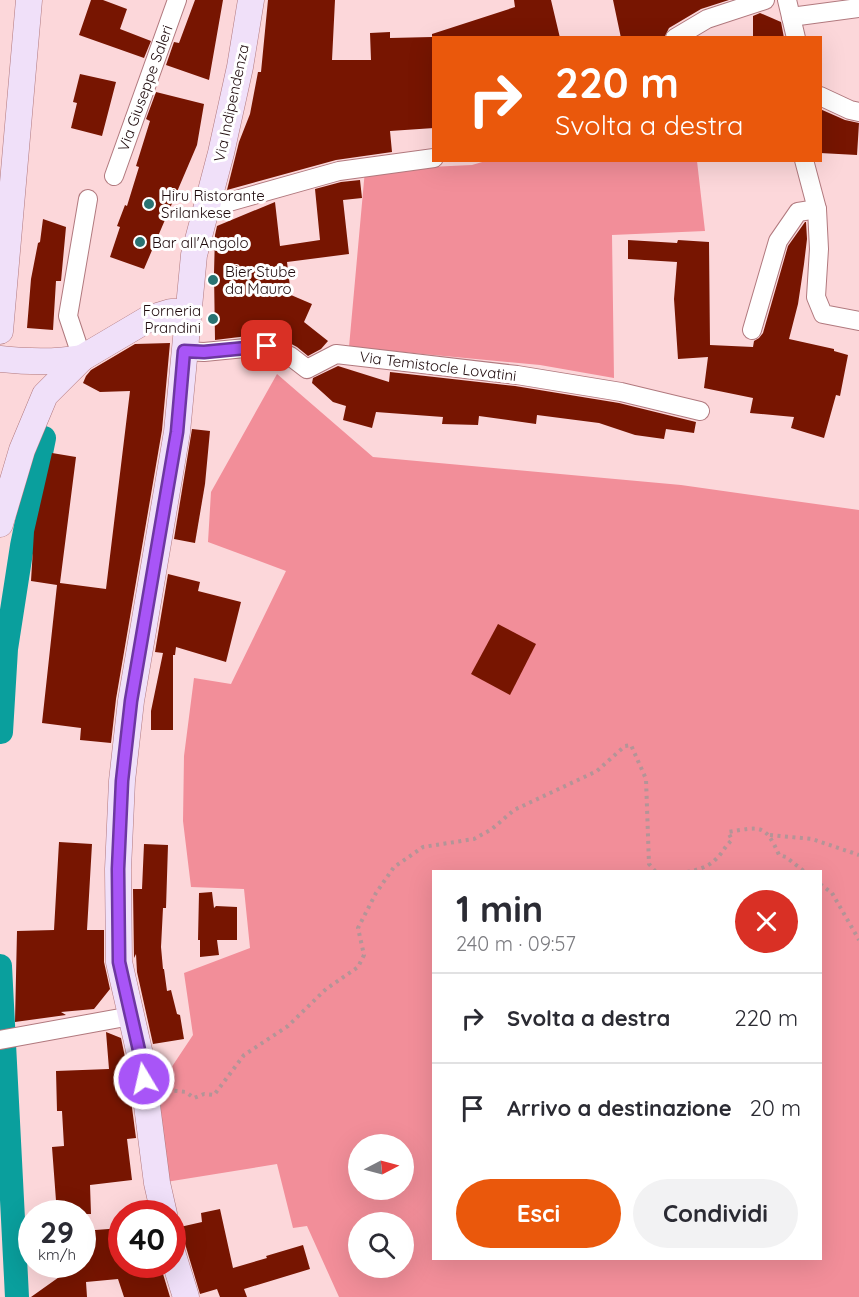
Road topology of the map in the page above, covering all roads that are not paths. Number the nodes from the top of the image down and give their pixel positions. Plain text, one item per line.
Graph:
1 (29, 0) edge
2 (177, 0) edge
3 (251, 0) edge
4 (765, 0) edge
5 (789, 8) edge
6 (858, 8) edge
7 (707, 28) edge
8 (681, 36) edge
9 (796, 36) edge
10 (822, 97) edge
11 (859, 112) edge
12 (432, 158) edge
13 (805, 162) edge
14 (114, 176) dead end
15 (88, 199) dead end
16 (207, 202) junction
17 (817, 209) junction
18 (187, 312) junction
19 (859, 321) edge
20 (752, 330) dead end
21 (0, 331) edge
22 (184, 351) junction
23 (82, 358) junction
24 (0, 359) edge
25 (700, 411) dead end
26 (0, 524) edge
27 (131, 1016) junction
28 (0, 1040) edge
29 (161, 1200) edge
30 (180, 1278) edge
31 (186, 1297) edge

1 - 21 street
2 - 14 street, Via Giuseppe Saleri
3 - 16 street, Via Indipendenza
4 - 7 street
5 - 6 street
5 - 9 street
7 - 8 street
10 - 11 street
12 - 16 street
13 - 17 street
15 - 23 street
16 - 18 street, Via Indipendenza
17 - 19 street
17 - 20 street
18 - 22 street, Via Indipendenza
18 - 23 street
22 - 25 street, Via Temistocle Lovatini
22 - 27 street, Via Indipendenza
23 - 24 street
23 - 26 street
27 - 28 street
27 - 29 street, Via Indipendenza
30 - 31 street

